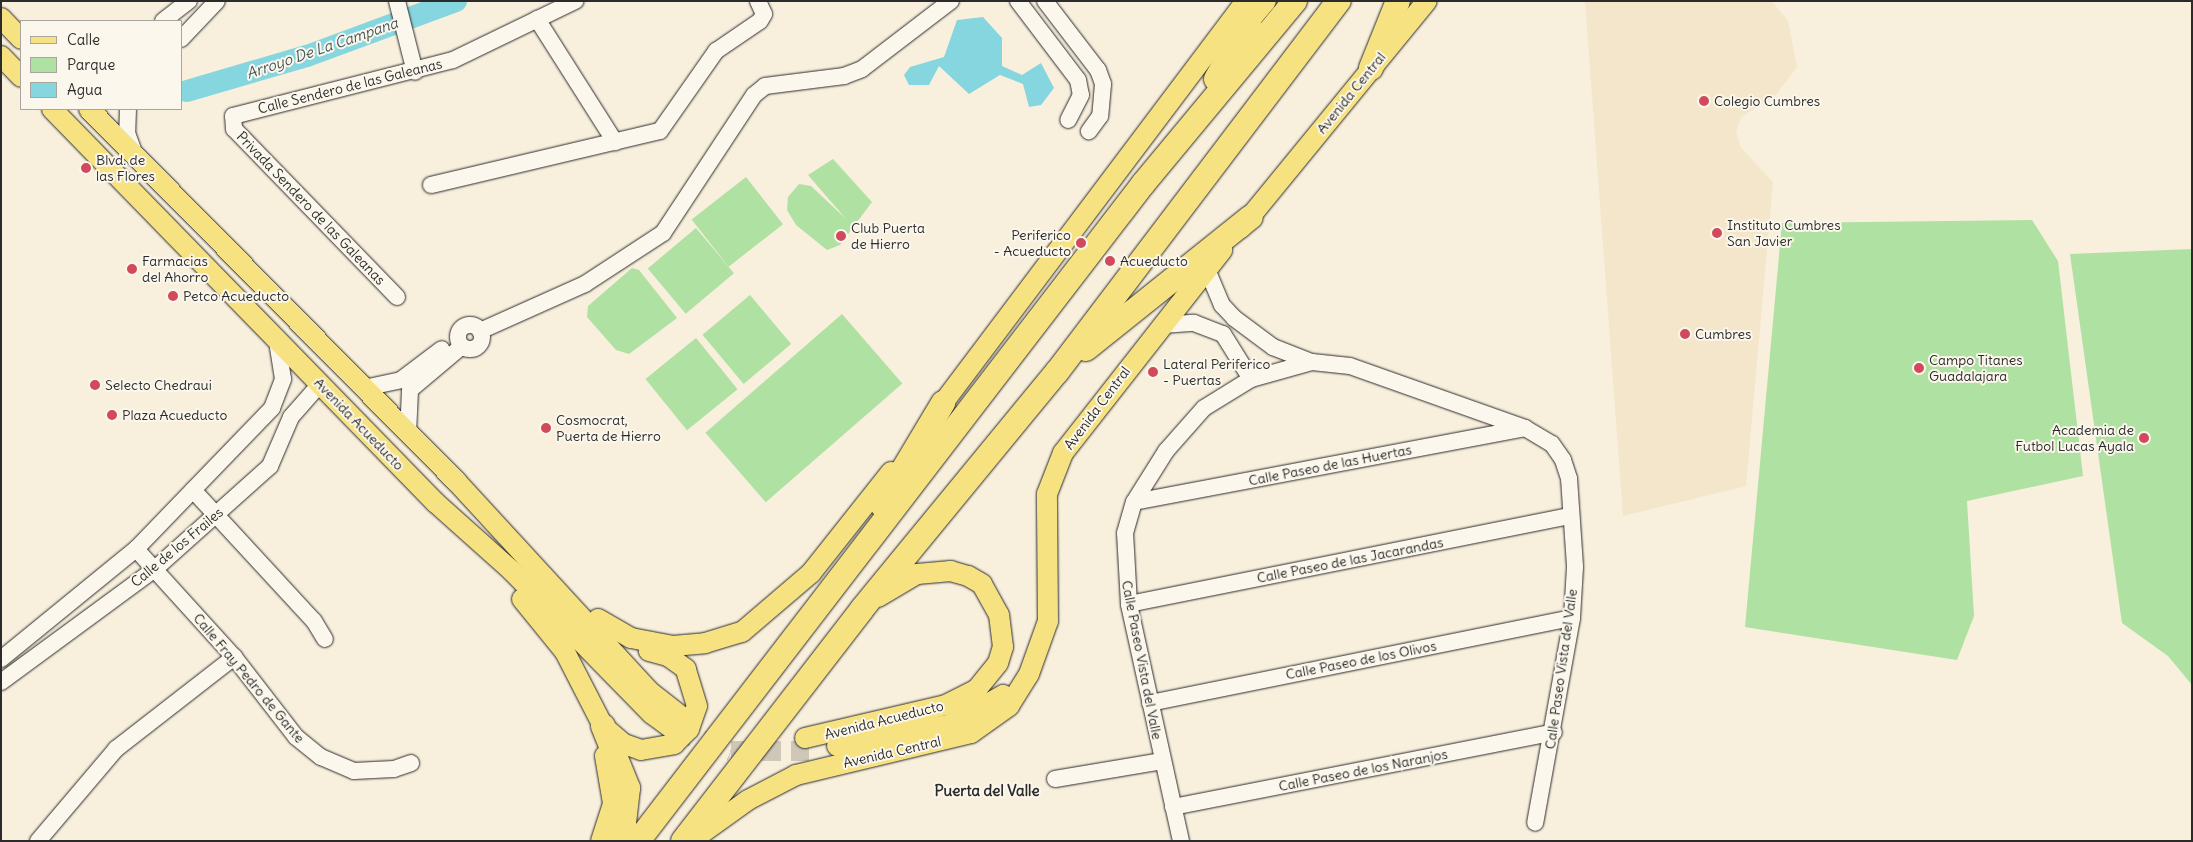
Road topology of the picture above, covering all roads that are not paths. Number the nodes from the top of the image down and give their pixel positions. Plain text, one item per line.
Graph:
1 (189, 1) edge
2 (217, 1) edge
3 (758, 1) edge
4 (951, 1) edge
5 (1018, 1) edge
6 (1044, 1) edge
7 (1266, 1) edge
8 (1295, 1) edge
9 (1339, 1) edge
10 (1398, 1) edge
11 (1427, 1) edge
12 (573, 2) edge
13 (398, 6) edge
14 (1247, 12) edge
15 (1, 18) edge
16 (537, 19) junction
17 (164, 20) edge
18 (183, 35) edge
19 (20, 38) edge
20 (1, 56) edge
21 (1371, 68) junction
22 (415, 72) junction
23 (20, 76) edge
24 (1, 77) edge
25 (20, 84) edge
26 (53, 110) edge
27 (90, 110) edge
28 (128, 110) edge
29 (233, 116) joint
30 (1068, 120) dead end
31 (1089, 130) dead end
32 (615, 142) junction
33 (135, 155) junction
34 (1144, 184) junction
35 (431, 185) dead end
36 (1251, 216) junction
37 (1206, 267) junction
38 (397, 297) dead end
39 (1234, 318) junction
40 (1162, 325) junction
41 (1223, 334) junction
42 (277, 340) junction
43 (1273, 347) junction
44 (1312, 362) junction
45 (1278, 368) junction
46 (1057, 372) junction
47 (1251, 379) junction
48 (320, 384) junction
49 (405, 385) junction
50 (364, 388) junction
51 (943, 403) junction
52 (1525, 428) junction
53 (408, 433) junction
54 (193, 490) junction
55 (1134, 502) junction
56 (436, 503) junction
57 (218, 513) junction
58 (1571, 516) junction
59 (518, 548) junction
60 (136, 549) junction
61 (156, 568) junction
62 (833, 591) junction
63 (1129, 604) junction
64 (862, 609) junction
65 (1572, 618) junction
66 (598, 619) junction
67 (325, 639) dead end
68 (1040, 648) junction
69 (234, 657) junction
70 (1, 659) edge
71 (574, 669) junction
72 (1, 682) edge
73 (1150, 703) junction
74 (603, 726) junction
75 (1554, 732) junction
76 (1162, 761) junction
77 (411, 763) dead end
78 (1055, 780) dead end
79 (1173, 807) junction
80 (1535, 823) dead end
81 (38, 841) edge
82 (601, 841) edge
83 (622, 841) edge
84 (638, 841) edge
85 (683, 841) edge
86 (691, 841) edge
87 (1181, 841) edge

1 - 17 street
2 - 18 street
3 - 32 street
4 - 49 street
5 - 30 street
6 - 31 street
7 - 14 main road
8 - 34 highway
9 - 46 highway
10 - 21 highway
11 - 21 main road, Avenida Central
12 - 16 street, Calle Sendero de las Galeanas
13 - 22 street
14 - 34 highway
14 - 51 main road
15 - 19 main road
16 - 22 street, Calle Sendero de las Galeanas
16 - 32 street
20 - 23 main road
21 - 36 main road, Avenida Central
22 - 29 street, Calle Sendero de las Galeanas
24 - 25 main road
26 - 42 main road, Avenida Acueducto
27 - 33 main road, Avenida Acueducto
28 - 33 street
29 - 38 street, Privada Sendero de las Galeanas
32 - 35 street
33 - 50 main road, Avenida Acueducto
34 - 62 highway
36 - 37 main road, Avenida Central
36 - 46 highway
37 - 39 street, Calle Paseo Vista del Valle
37 - 40 main road, Avenida Central
39 - 41 street
39 - 43 street, Calle Paseo Vista del Valle
40 - 41 street
40 - 68 main road, Avenida Central
41 - 47 street
42 - 48 main road, Avenida Acueducto
42 - 54 street, Calle de los Frailes
43 - 44 street, Calle Paseo Vista del Valle
43 - 45 street
44 - 45 street, Calle Paseo Vista del Valle
44 - 52 street, Calle Paseo Vista del Valle
45 - 47 street, Calle Paseo Vista del Valle
46 - 64 highway
47 - 55 street, Calle Paseo Vista del Valle
48 - 56 main road, Avenida Acueducto
48 - 57 street, Calle de los Frailes
49 - 50 street
49 - 53 street
50 - 53 main road, Avenida Acueducto
51 - 62 highway
51 - 66 main road
52 - 55 street, Calle Paseo de las Huertas
52 - 58 street, Calle Paseo Vista del Valle
53 - 59 main road, Avenida Acueducto
54 - 57 street
54 - 60 street, Calle de los Frailes
55 - 63 street, Calle Paseo Vista del Valle
56 - 59 main road, Avenida Acueducto
56 - 71 main road
57 - 61 street, Calle de los Frailes
57 - 67 street
58 - 63 street, Calle Paseo de las Jacarandas
58 - 65 street, Calle Paseo Vista del Valle
59 - 66 main road
60 - 61 street, Calle Fray Pedro de Gante
60 - 70 street, Calle de los Frailes
61 - 69 street, Calle Fray Pedro de Gante
61 - 72 street, Calle de los Frailes
62 - 84 highway
63 - 73 street, Calle Paseo Vista del Valle
64 - 68 main road, Avenida Acueducto
64 - 85 highway
65 - 73 street, Calle Paseo de los Olivos
65 - 75 street, Calle Paseo Vista del Valle
66 - 74 main road
68 - 86 main road, Avenida Central
69 - 77 street, Calle Fray Pedro de Gante
69 - 81 street
71 - 74 main road
71 - 82 main road
73 - 76 street, Calle Paseo Vista del Valle
74 - 83 highway
75 - 79 street, Calle Paseo de los Naranjos
75 - 80 street, Calle Paseo Vista del Valle
76 - 78 street
76 - 79 street, Calle Paseo Vista del Valle
79 - 87 street, Calle Paseo Vista del Valle

